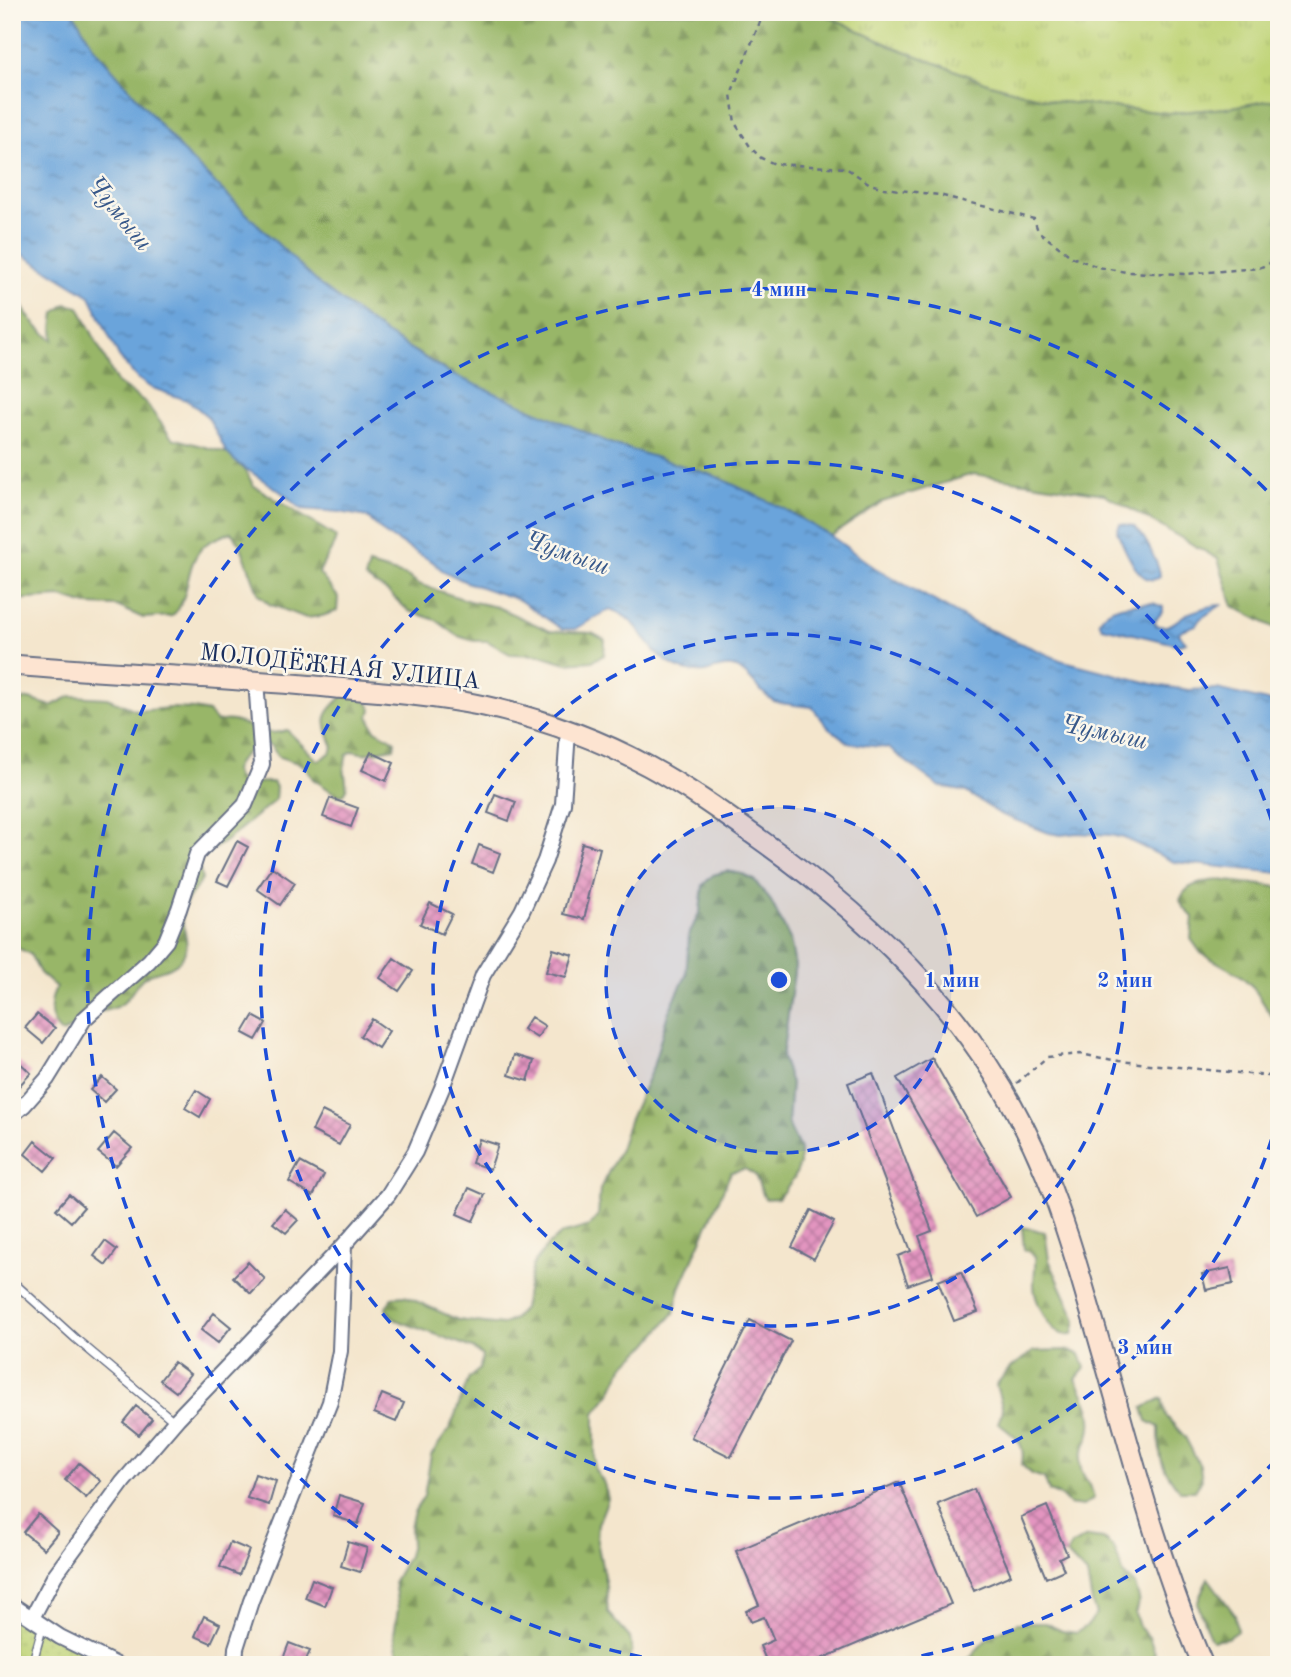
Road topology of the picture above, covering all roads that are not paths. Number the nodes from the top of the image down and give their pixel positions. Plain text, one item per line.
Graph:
1 (12, 665) edge
2 (256, 680) junction
3 (568, 732) junction
4 (12, 1115) edge
5 (344, 1245) junction
6 (12, 1281) edge
7 (175, 1422) junction
8 (12, 1605) edge
9 (37, 1622) junction
10 (32, 1665) edge
11 (117, 1665) edge
12 (235, 1665) edge
13 (1203, 1665) edge

1 - 2 street, МОЛОДЁЖНАЯ УЛИЦА
2 - 3 street, МОЛОДЁЖНАЯ УЛИЦА
2 - 4 street
3 - 5 street
3 - 13 street, МОЛОДЁЖНАЯ УЛИЦА
5 - 7 street
5 - 12 street
6 - 7 lane
7 - 9 street
8 - 9 street
9 - 10 lane
9 - 11 street

